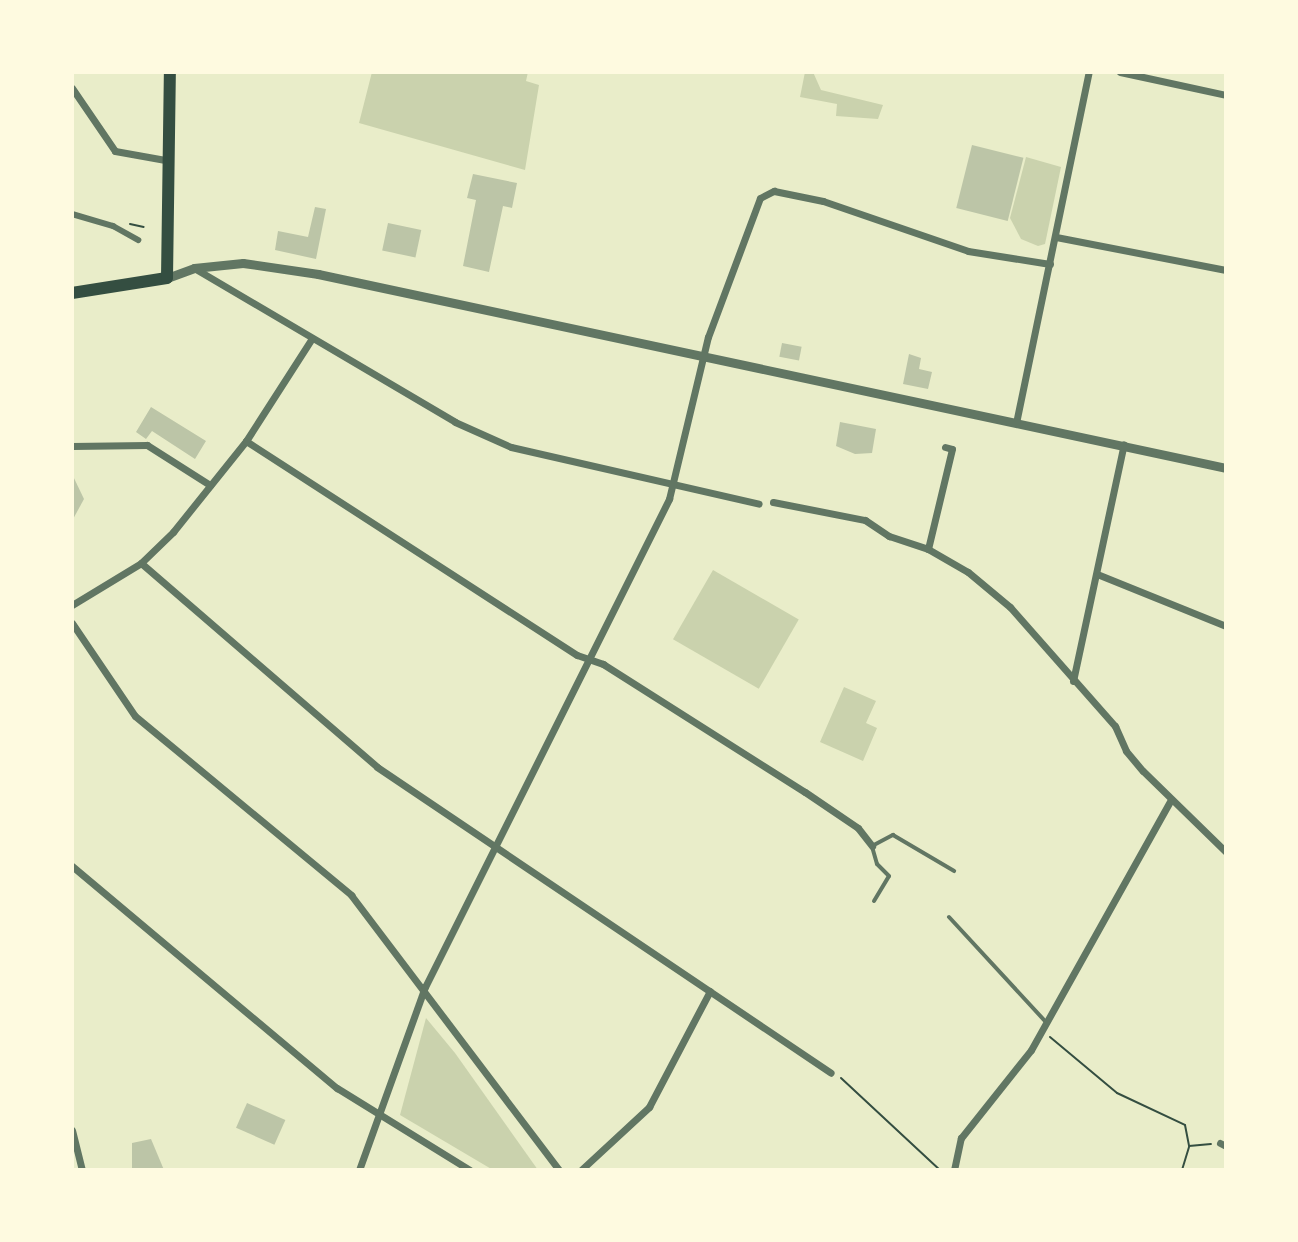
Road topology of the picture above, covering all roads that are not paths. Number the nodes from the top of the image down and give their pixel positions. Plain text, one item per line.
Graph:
1 (170, 72) edge
2 (1089, 72) edge
3 (1120, 72) edge
4 (72, 88) edge
5 (1226, 95) edge
6 (165, 160) junction
7 (72, 214) edge
8 (1056, 237) junction
9 (138, 240) dead end
10 (1050, 264) junction
11 (194, 268) junction
12 (1226, 270) edge
13 (167, 278) junction
14 (72, 293) edge
15 (312, 338) junction
16 (704, 356) junction
17 (1016, 423) junction
18 (246, 441) junction
19 (1124, 444) junction
20 (72, 446) edge
21 (945, 447) dead end
22 (1226, 468) edge
23 (210, 485) junction
24 (669, 487) junction
25 (773, 502) dead end
26 (759, 504) dead end
27 (928, 549) junction
28 (141, 563) junction
29 (1097, 574) junction
30 (72, 605) edge
31 (72, 623) edge
32 (1226, 626) edge
33 (589, 659) junction
34 (1073, 681) junction
35 (1171, 799) junction
36 (872, 846) junction
37 (492, 849) junction
38 (1226, 852) edge
39 (72, 866) edge
40 (954, 871) dead end
41 (874, 901) dead end
42 (949, 917) dead end
43 (425, 987) junction
44 (710, 991) junction
45 (1045, 1026) junction
46 (831, 1073) road end
47 (382, 1117) junction
48 (72, 1130) edge
49 (82, 1170) edge
50 (359, 1170) edge
51 (470, 1170) edge
52 (559, 1170) edge
53 (581, 1170) edge
54 (954, 1170) edge

1 - 6 main road
2 - 8 street
3 - 5 street
4 - 6 street
6 - 13 main road
7 - 9 street
8 - 10 street
8 - 12 street
10 - 16 street
10 - 17 street
11 - 13 street
11 - 15 street
11 - 16 street
13 - 14 main road
15 - 18 street
15 - 24 street
16 - 17 street
16 - 24 street
17 - 19 street
18 - 23 street
18 - 33 street
19 - 22 street
19 - 29 street
20 - 23 street
21 - 27 street
23 - 28 street
24 - 26 street
24 - 33 street
25 - 27 street
27 - 34 street
28 - 30 street
28 - 37 street
29 - 32 street
29 - 34 street
31 - 43 street
33 - 36 street
33 - 37 street
34 - 35 street
35 - 38 street
35 - 45 street
36 - 40 lane
36 - 41 lane
37 - 43 street
37 - 44 street
39 - 47 street
42 - 45 lane
43 - 47 street
43 - 52 street
44 - 46 street
44 - 53 street
45 - 54 street
47 - 50 street
47 - 51 street
48 - 49 street

